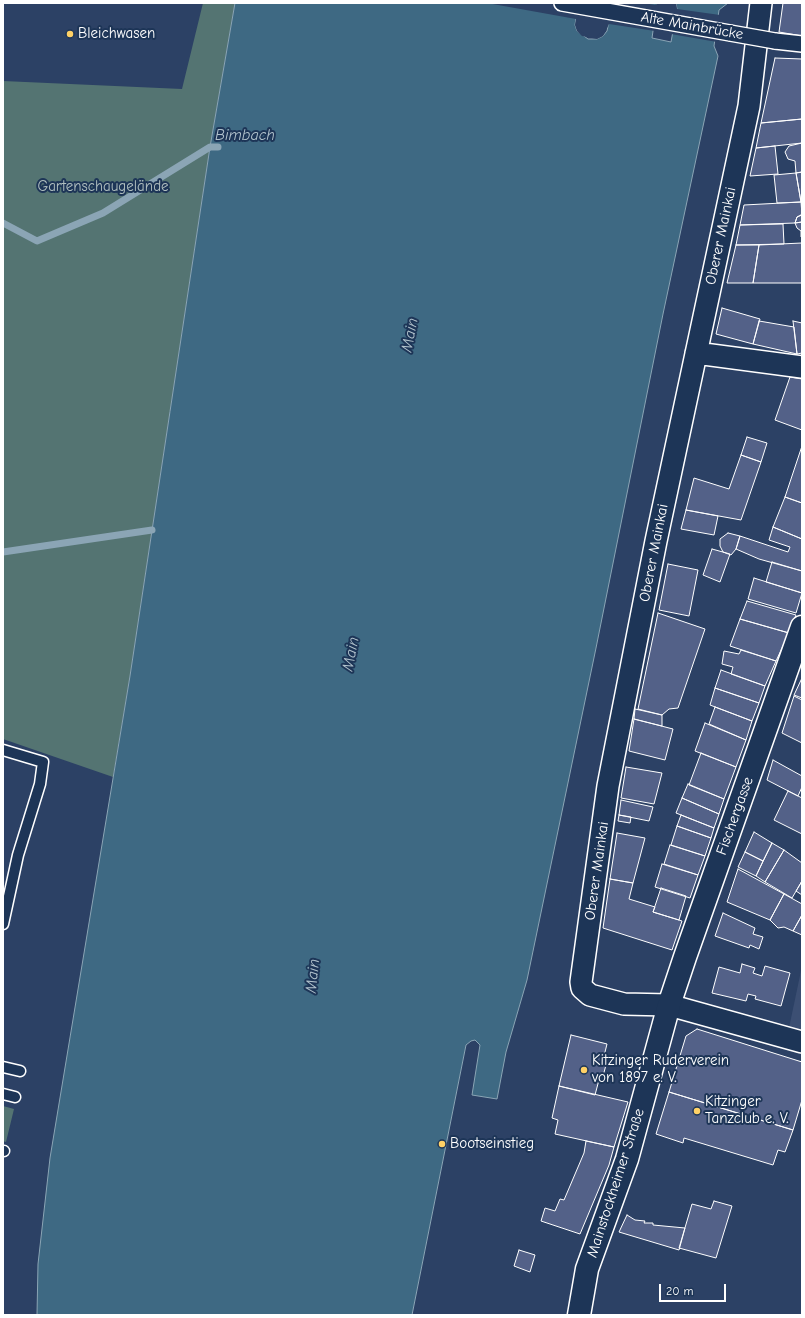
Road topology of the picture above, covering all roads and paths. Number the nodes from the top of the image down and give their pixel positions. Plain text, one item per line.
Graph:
1 (562, 3) edge
2 (761, 3) edge
3 (766, 36) junction
4 (802, 44) edge
5 (696, 353) junction
6 (802, 366) edge
7 (802, 627) edge
8 (3, 750) edge
9 (3, 924) edge
10 (669, 1005) junction
11 (802, 1042) edge
12 (3, 1067) edge
13 (20, 1071) dead end
14 (3, 1094) edge
15 (15, 1097) dead end
16 (579, 1315) edge

1 - 3 street, Alte Mainbrücke, bridge
2 - 3 street, Oberer Mainkai
3 - 4 street, Alte Mainbrücke
3 - 5 street, Oberer Mainkai
5 - 6 street
5 - 10 street, Oberer Mainkai
7 - 10 street, Fischergasse
8 - 9 lane
10 - 11 street, Oberer Mainkai
10 - 16 street, Mainstockheimer Straße
12 - 13 lane
14 - 15 lane

